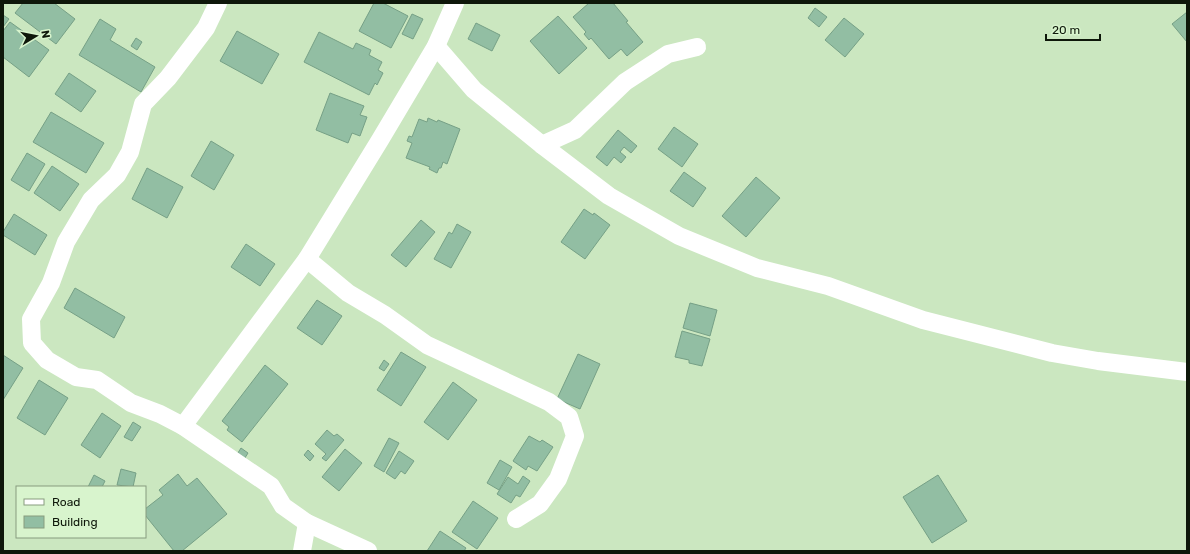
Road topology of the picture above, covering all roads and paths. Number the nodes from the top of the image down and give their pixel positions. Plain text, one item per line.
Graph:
1 (218, 3) edge
2 (455, 3) edge
3 (436, 46) junction
4 (697, 47) dead end
5 (542, 145) junction
6 (307, 259) junction
7 (1187, 372) edge
8 (183, 426) junction
9 (516, 520) dead end
10 (307, 523) junction
11 (302, 551) edge
12 (368, 551) edge

1 - 8 street
2 - 3 street
3 - 5 street
3 - 6 street
4 - 5 street
5 - 7 street
6 - 8 street
6 - 9 street
8 - 10 street
10 - 11 street
10 - 12 street

